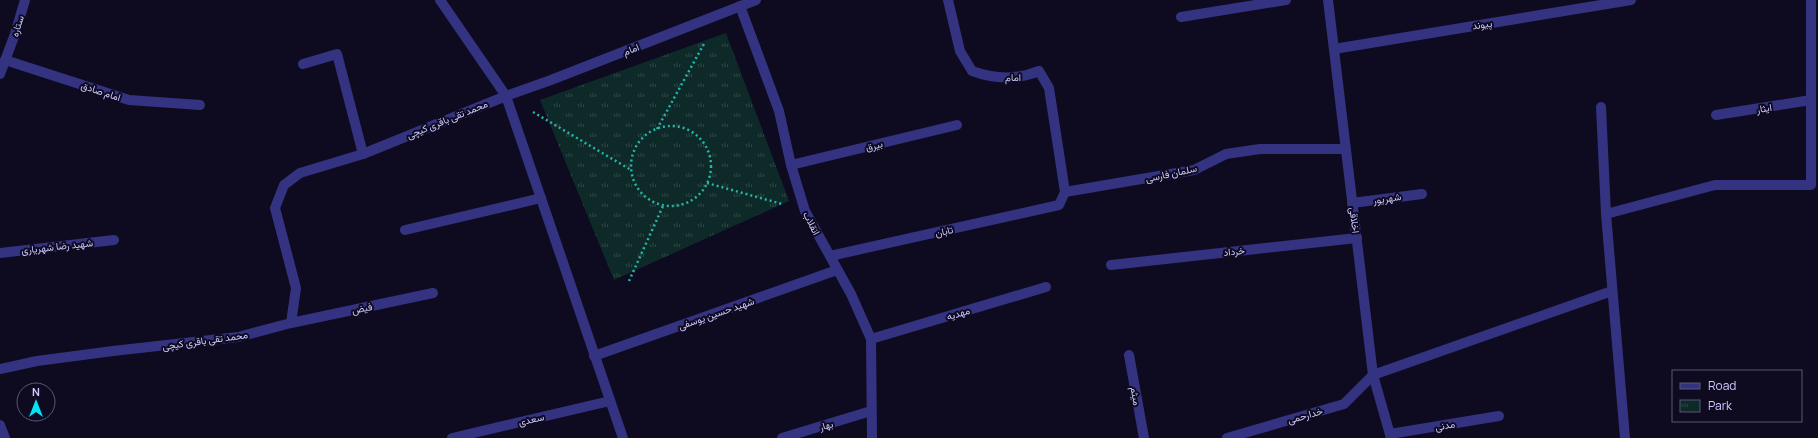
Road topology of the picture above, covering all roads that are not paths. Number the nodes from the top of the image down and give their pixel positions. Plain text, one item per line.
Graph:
1 (24, 0) edge
2 (440, 0) edge
3 (756, 0) edge
4 (948, 0) edge
5 (1286, 0) edge
6 (1328, 0) edge
7 (1631, 0) edge
8 (1811, 0) edge
9 (740, 6) junction
10 (1181, 17) dead end
11 (1334, 49) junction
12 (5, 60) junction
13 (303, 64) dead end
14 (0, 74) edge
15 (1815, 74) edge
16 (506, 96) junction
17 (1811, 100) junction
18 (200, 105) dead end
19 (1601, 107) dead end
20 (1716, 115) dead end
21 (957, 124) dead end
22 (1346, 150) junction
23 (363, 154) junction
24 (1815, 163) edge
25 (791, 165) junction
26 (1065, 192) junction
27 (1422, 194) dead end
28 (541, 198) junction
29 (1352, 203) junction
30 (1606, 214) junction
31 (405, 230) dead end
32 (1357, 238) junction
33 (114, 240) dead end
34 (0, 253) edge
35 (830, 256) junction
36 (1111, 265) dead end
37 (837, 270) junction
38 (1046, 287) dead end
39 (1612, 291) junction
40 (433, 293) dead end
41 (291, 323) junction
42 (871, 339) junction
43 (1129, 355) dead end
44 (594, 356) junction
45 (0, 369) edge
46 (1373, 375) junction
47 (610, 401) junction
48 (871, 411) junction
49 (1499, 416) dead end
50 (0, 425) edge
51 (1390, 436) edge
52 (5, 438) edge
53 (452, 438) edge
54 (623, 438) edge
55 (782, 438) edge
56 (872, 438) edge
57 (1144, 438) edge
58 (1227, 438) edge
59 (1625, 438) edge

1 - 12 street, ستاره
2 - 16 street
3 - 9 street, امام
4 - 26 street, امام
5 - 10 street
6 - 11 street, اخلاقی
7 - 11 street, پیوند
8 - 15 street
9 - 16 street, امام
9 - 25 street, انقلاب
11 - 22 street, اخلاقی
12 - 14 street, ستاره
12 - 18 street, امام صادق
13 - 23 street
15 - 17 street
16 - 23 street, محمد تقی باقری کیچی
16 - 28 street
17 - 20 street, ایثار
17 - 24 street
19 - 30 street
21 - 25 street, بیرق
22 - 26 street, سلمان فارسی
22 - 29 street, اخلاقی
23 - 41 street, محمد تقی باقری کیچی
24 - 30 street
25 - 35 street, انقلاب
26 - 35 street, تابان
27 - 29 street, شهریور
28 - 31 street
28 - 44 street
29 - 32 street, اخلاقی
30 - 39 street
32 - 36 street, خرداد
32 - 46 street, اخلاقی
33 - 34 street, شهید رضا شهریاری
35 - 37 street, انقلاب
37 - 42 street, انقلاب
37 - 44 street, شهید حسین یوسفی
38 - 42 street, مهدیه
39 - 46 street
39 - 59 street
40 - 41 street, فیض
41 - 45 street, محمد تقی باقری کیچی
42 - 48 street, انقلاب
43 - 57 street, میثم
44 - 47 street
46 - 51 street, اخلاقی
46 - 58 street, خدارحمی
47 - 53 street, سعدی
47 - 54 street
48 - 55 street, بهار
48 - 56 street, انقلاب
49 - 51 street, مدنی
50 - 52 street

